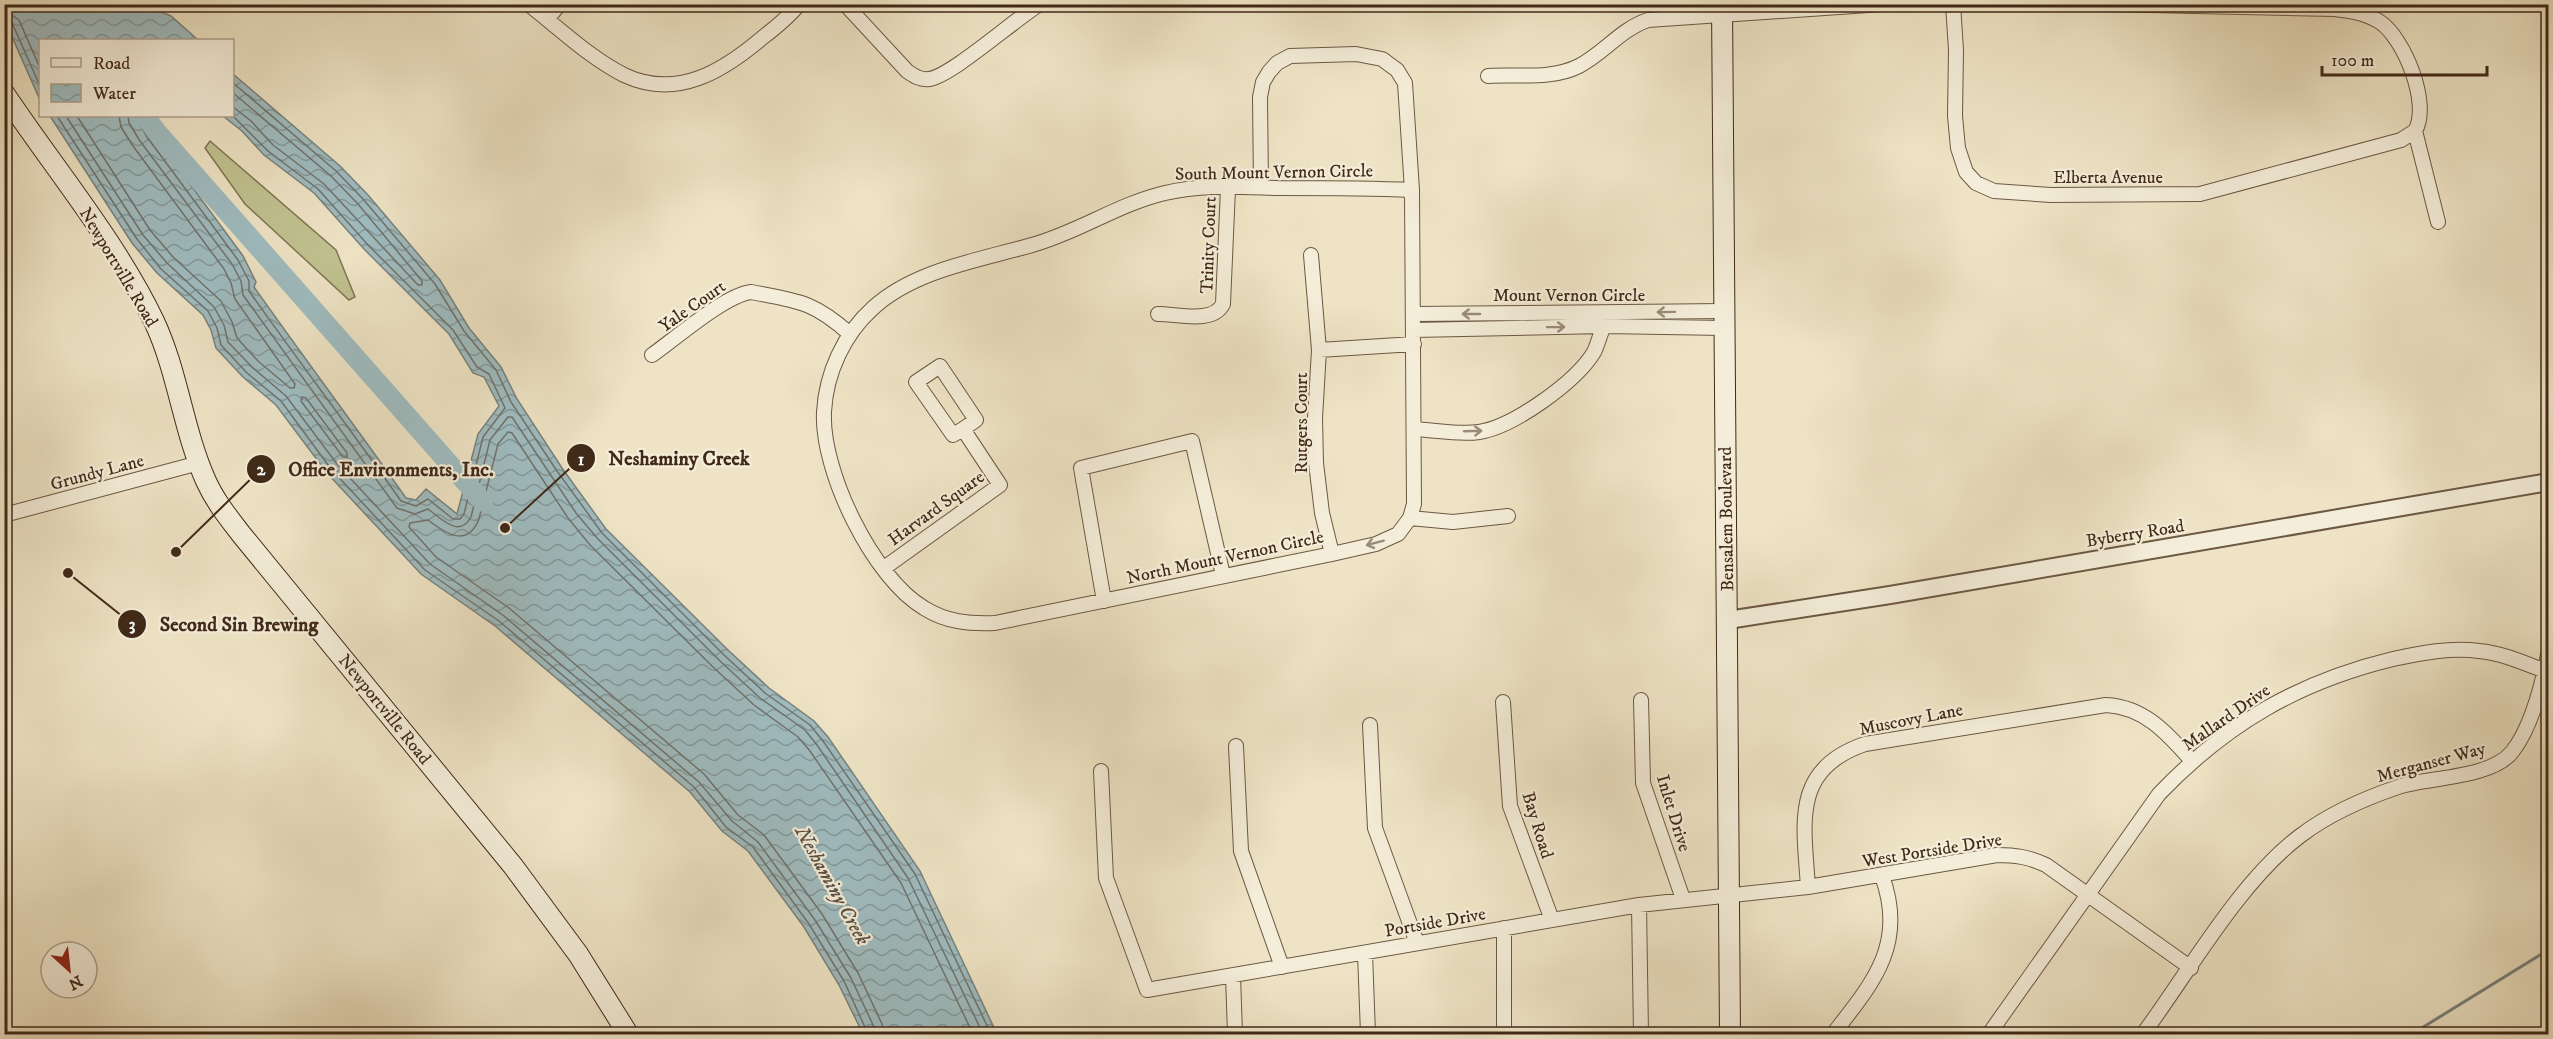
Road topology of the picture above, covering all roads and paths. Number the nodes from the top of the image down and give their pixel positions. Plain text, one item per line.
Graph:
1 (528, 4) edge
2 (560, 4) edge
3 (799, 4) edge
4 (845, 4) edge
5 (1040, 4) edge
6 (1883, 4) edge
7 (1953, 4) edge
8 (2103, 4) edge
9 (1722, 10) edge
10 (547, 19) junction
11 (1488, 76) dead end
12 (4, 93) edge
13 (2415, 131) junction
14 (1228, 188) junction
15 (1261, 188) junction
16 (1412, 190) junction
17 (2438, 222) dead end
18 (1311, 255) dead end
19 (1158, 314) dead end
20 (1413, 314) junction
21 (1724, 319) junction
22 (1604, 326) junction
23 (1413, 330) junction
24 (850, 334) junction
25 (1414, 344) junction
26 (1319, 350) junction
27 (652, 356) dead end
28 (963, 429) junction
29 (1414, 429) junction
30 (199, 463) junction
31 (2548, 482) edge
32 (4, 515) edge
33 (1508, 516) dead end
34 (1410, 518) junction
35 (1332, 554) junction
36 (884, 568) junction
37 (1223, 575) junction
38 (1104, 601) junction
39 (1728, 620) junction
40 (2548, 655) edge
41 (2545, 671) junction
42 (1641, 700) dead end
43 (1503, 702) dead end
44 (1370, 725) dead end
45 (1236, 746) dead end
46 (2193, 761) junction
47 (1101, 771) dead end
48 (1882, 876) junction
49 (1808, 887) junction
50 (2087, 893) junction
51 (1729, 894) junction
52 (1683, 899) junction
53 (1639, 905) junction
54 (1552, 920) junction
55 (1504, 928) junction
56 (1417, 943) junction
57 (1365, 952) junction
58 (1282, 967) junction
59 (2191, 968) junction
60 (1233, 975) junction
61 (628, 1035) edge
62 (1234, 1035) edge
63 (1368, 1035) edge
64 (1504, 1035) edge
65 (1641, 1035) edge
66 (1730, 1035) edge
67 (1833, 1035) edge
68 (1989, 1035) edge
69 (2143, 1035) edge

1 - 10 street
2 - 10 street
3 - 10 street
4 - 5 street
6 - 9 street
7 - 13 street, Elberta Avenue
8 - 13 street
9 - 11 street
9 - 21 main road, Bensalem Boulevard
12 - 30 main road, Newportville Road
13 - 17 street
14 - 15 street, South Mount Vernon Circle
14 - 19 street, Trinity Court
14 - 24 street, South Mount Vernon Circle
15 - 16 street, South Mount Vernon Circle
15 - 16 street
16 - 20 street
18 - 26 street
21 -> 20 street, Mount Vernon Circle
20 - 23 street
21 - 22 street, Mount Vernon Circle
21 - 39 main road, Bensalem Boulevard
23 -> 22 street, Mount Vernon Circle
29 -> 22 street
23 - 25 street
24 - 27 street, Yale Court
24 - 36 street, South Mount Vernon Circle
25 - 26 street, Rutgers Court
25 - 29 street
26 - 35 street, Rutgers Court
28 - 28 street
28 - 36 street, Harvard Square
29 - 34 street
30 - 32 street, Grundy Lane
30 - 61 main road, Newportville Road
31 - 39 street, Byberry Road
33 - 34 street
34 -> 35 street, North Mount Vernon Circle
35 - 37 street, North Mount Vernon Circle
36 - 38 street, North Mount Vernon Circle
37 - 38 street, North Mount Vernon Circle
37 - 38 street
39 - 51 main road, Bensalem Boulevard
40 - 41 street, Merganser Way
41 - 46 street, Mallard Drive
41 - 59 street, Merganser Way
42 - 52 street, Inlet Drive
43 - 54 street, Bay Road
44 - 56 street
45 - 58 street
46 - 49 street, Muscovy Lane
46 - 50 street, Mallard Drive
47 - 60 street, Portside Drive
48 - 49 street, West Portside Drive
48 - 50 street, West Portside Drive
48 - 67 street
49 - 51 street
50 - 59 street
50 - 68 street, Mallard Drive
51 - 52 street, Portside Drive
51 - 66 main road, Bensalem Boulevard
52 - 53 street, Portside Drive
53 - 54 street, Portside Drive
53 - 65 street
54 - 55 street, Portside Drive
55 - 56 street, Portside Drive
55 - 64 street
56 - 57 street, Portside Drive
57 - 58 street, Portside Drive
57 - 63 street
58 - 60 street, Portside Drive
59 - 69 street, Merganser Way
60 - 62 street

